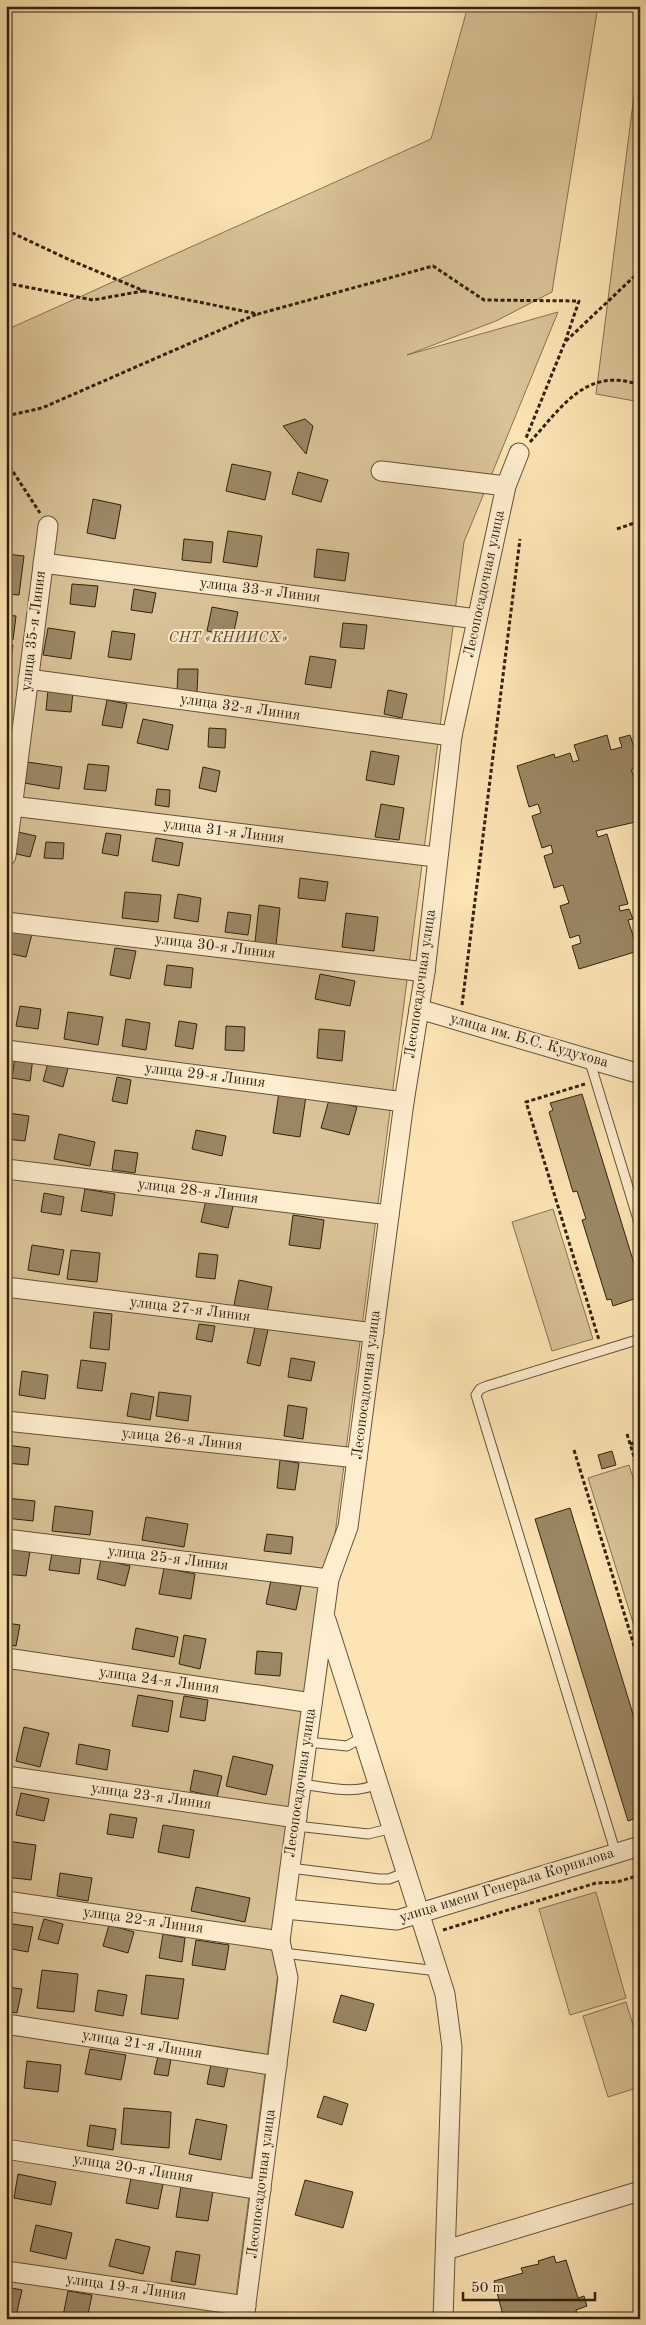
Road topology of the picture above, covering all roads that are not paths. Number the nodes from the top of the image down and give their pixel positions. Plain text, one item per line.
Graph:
1 (519, 454) road end
2 (381, 471) dead end
3 (506, 486) junction
4 (48, 526) road end
5 (43, 563) junction
6 (478, 619) junction
7 (28, 679) junction
8 (452, 736) junction
9 (12, 806) junction
10 (6, 856) edge
11 (436, 857) junction
12 (6, 922) edge
13 (424, 972) junction
14 (419, 1009) junction
15 (6, 1050) edge
16 (588, 1057) junction
17 (640, 1074) edge
18 (404, 1102) junction
19 (6, 1169) edge
20 (389, 1215) junction
21 (640, 1226) edge
22 (6, 1287) edge
23 (374, 1333) junction
24 (640, 1339) edge
25 (6, 1421) edge
26 (357, 1458) junction
27 (6, 1539) edge
28 (329, 1579) junction
29 (324, 1614) junction
30 (6, 1658) edge
31 (312, 1703) junction
32 (364, 1737) junction
33 (307, 1742) junction
34 (6, 1776) edge
35 (378, 1783) junction
36 (301, 1784) junction
37 (296, 1822) junction
38 (393, 1828) junction
39 (640, 1846) edge
40 (616, 1854) junction
41 (290, 1868) junction
42 (407, 1872) junction
43 (6, 1901) edge
44 (285, 1910) junction
45 (420, 1914) junction
46 (282, 1947) junction
47 (438, 1971) junction
48 (6, 2024) edge
49 (277, 2066) junction
50 (6, 2149) edge
51 (261, 2190) junction
52 (640, 2191) edge
53 (446, 2250) junction
54 (6, 2271) edge
55 (245, 2312) edge
56 (442, 2319) edge

1 - 3 street, Лесопосадочная улица
2 - 3 street
3 - 6 street, Лесопосадочная улица
4 - 5 street, улица 35-я Линия
5 - 6 street, улица 33-я Линия
5 - 7 street, улица 35-я Линия
6 - 8 street, Лесопосадочная улица
7 - 8 street, улица 32-я Линия
7 - 9 street, улица 35-я Линия
8 - 11 street, Лесопосадочная улица
9 - 10 street, улица 35-я Линия
9 - 11 street, улица 31-я Линия
11 - 13 street, Лесопосадочная улица
12 - 13 street, улица 30-я Линия
13 - 14 street, Лесопосадочная улица
14 - 16 street, улица им. Б.С. Кудухова
14 - 18 street, Лесопосадочная улица
15 - 18 street, улица 29-я Линия
16 - 17 street, улица им. Б.С. Кудухова
16 - 21 lane
18 - 20 street, Лесопосадочная улица
19 - 20 street, улица 28-я Линия
20 - 23 street, Лесопосадочная улица
22 - 23 street, улица 27-я Линия
23 - 26 street, Лесопосадочная улица
24 - 40 lane
25 - 26 street, улица 26-я Линия
26 - 28 street, Лесопосадочная улица
27 - 28 street, улица 25-я Линия
28 - 29 street, Лесопосадочная улица
29 - 31 street, Лесопосадочная улица
29 - 32 street
30 - 31 street, улица 24-я Линия
31 - 33 street, Лесопосадочная улица
32 - 33 lane
32 - 35 street
33 - 36 street, Лесопосадочная улица
34 - 37 street, улица 23-я Линия
35 - 36 lane
35 - 38 street
36 - 37 street, Лесопосадочная улица
37 - 38 lane
37 - 41 street, Лесопосадочная улица
38 - 42 street
39 - 40 street, улица имени Генерала Корнилова
40 - 45 street, улица имени Генерала Корнилова
41 - 42 lane
41 - 44 street, Лесопосадочная улица
42 - 45 street
43 - 46 street, улица 22-я Линия
44 - 45 street, улица имени Генерала Корнилова
44 - 46 street, Лесопосадочная улица
45 - 47 street
46 - 47 lane
46 - 49 street, Лесопосадочная улица
47 - 53 street
48 - 49 street, улица 21-я Линия
49 - 51 street, Лесопосадочная улица
50 - 51 street, улица 20-я Линия
51 - 55 street, Лесопосадочная улица
52 - 53 street
53 - 56 street
54 - 55 street, улица 19-я Линия

